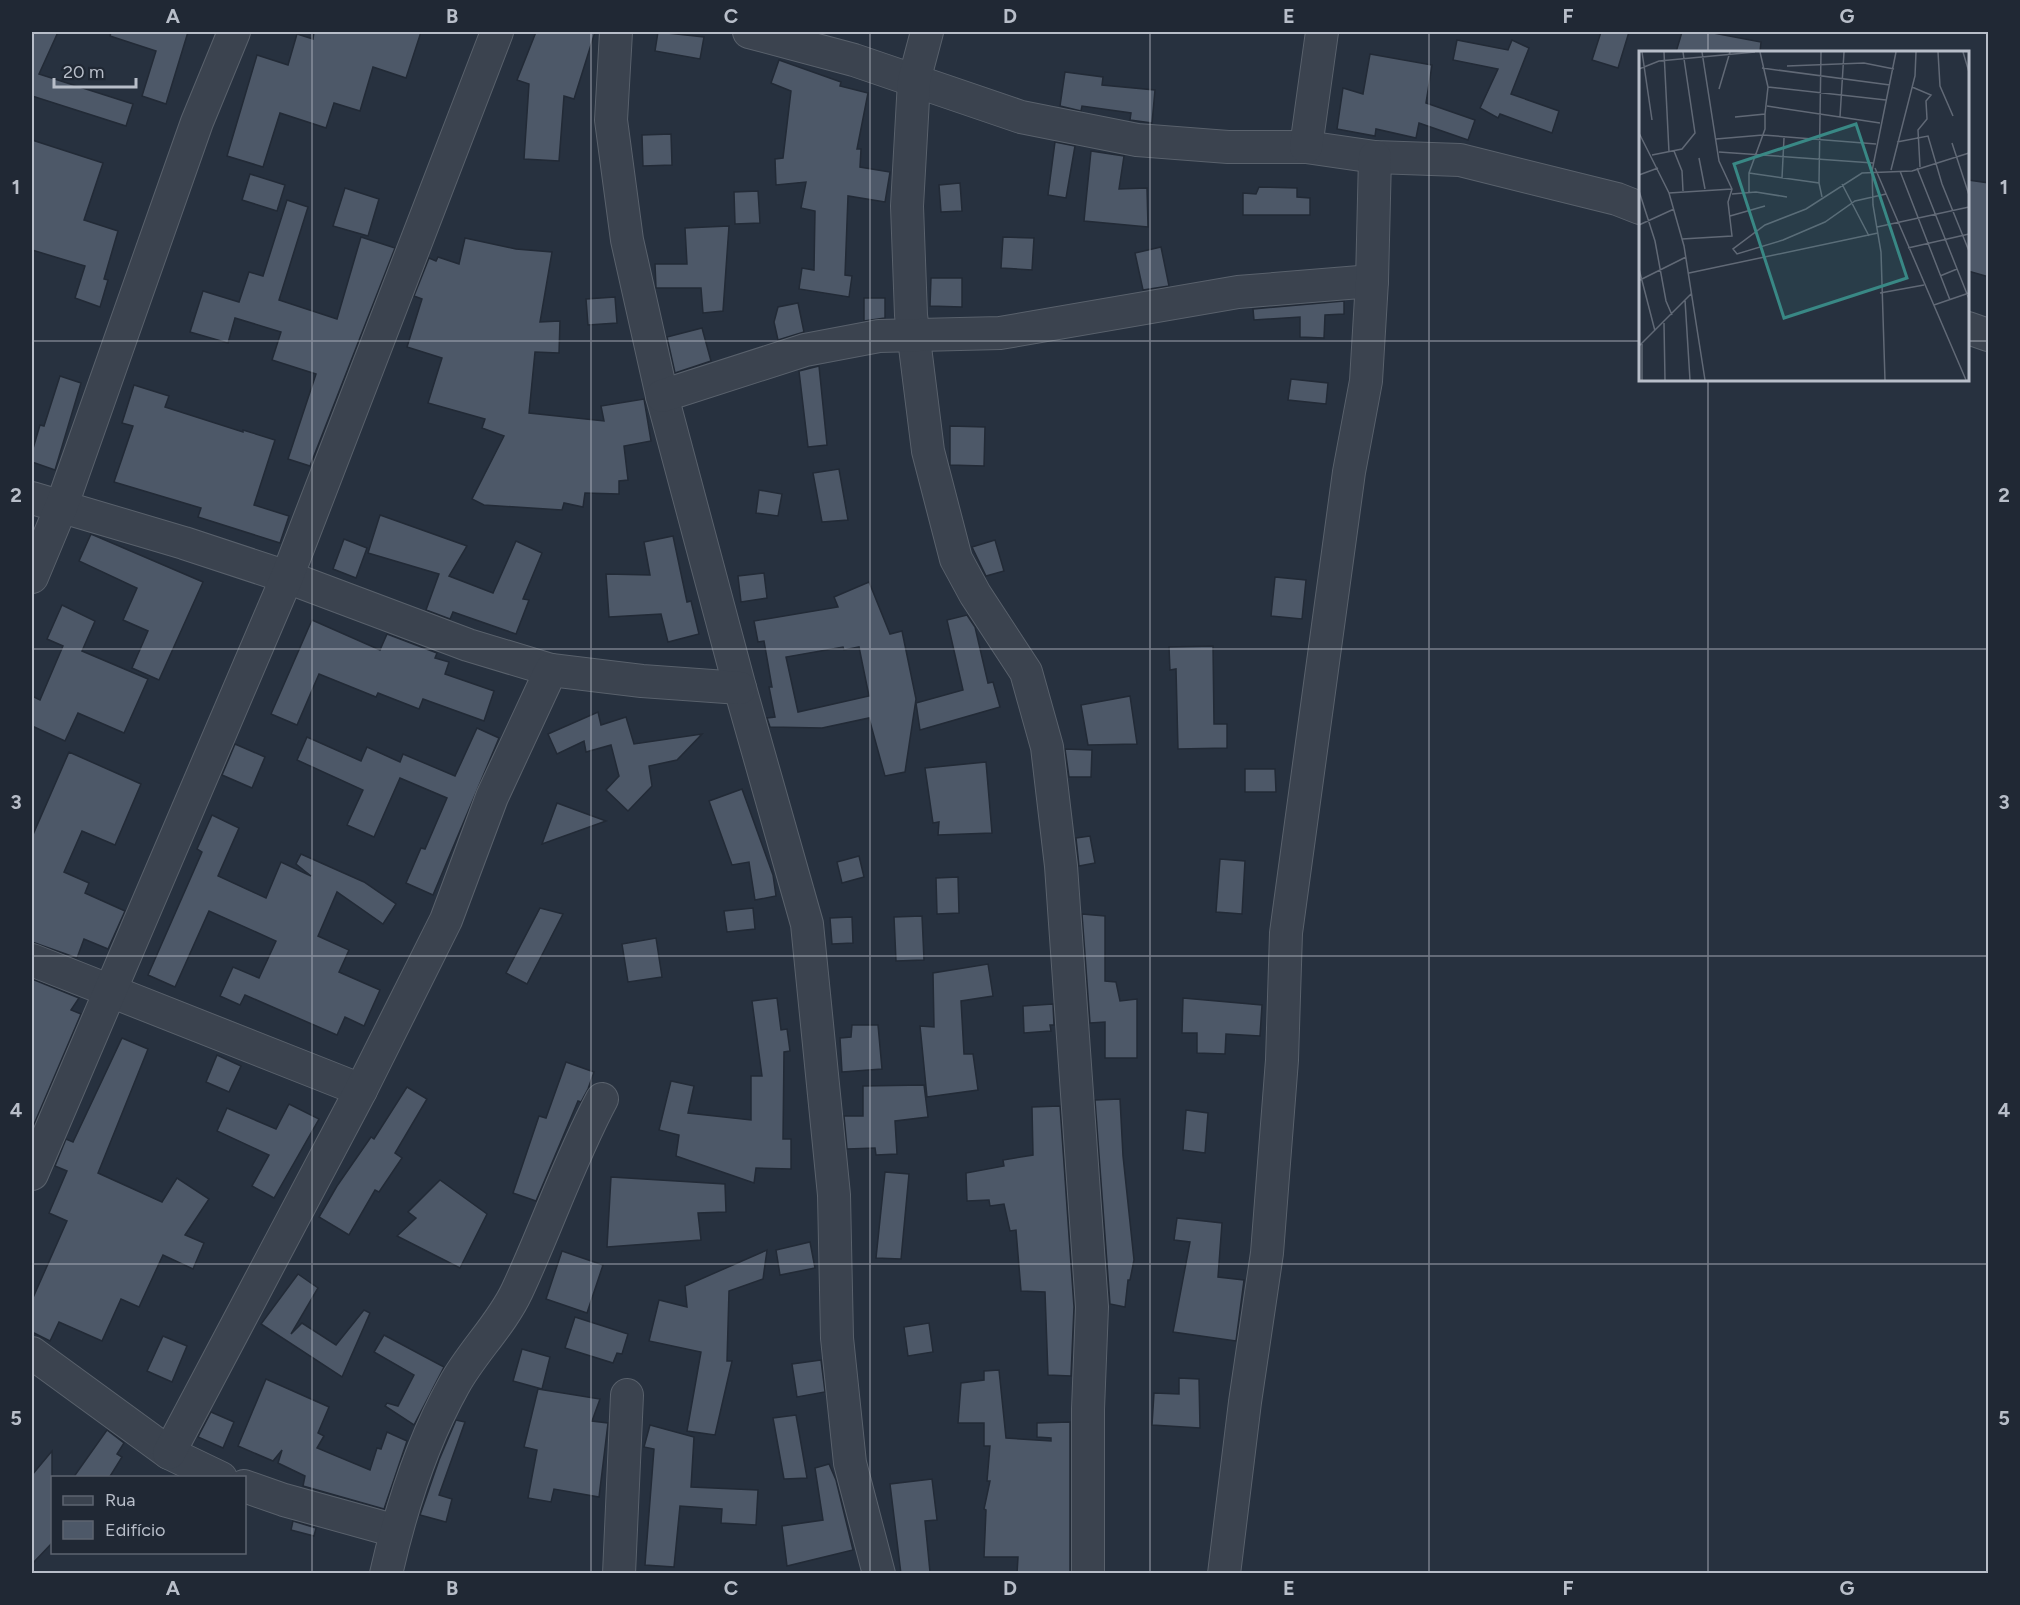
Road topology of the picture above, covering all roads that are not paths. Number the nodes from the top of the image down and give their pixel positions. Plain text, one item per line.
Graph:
1 (234, 32) edge
2 (497, 32) edge
3 (616, 32) edge
4 (749, 32) edge
5 (927, 32) edge
6 (1322, 32) edge
7 (914, 81) junction
8 (1306, 147) junction
9 (1375, 157) junction
10 (1639, 207) edge
11 (1372, 281) junction
12 (1969, 328) edge
13 (914, 333) junction
14 (1989, 335) edge
15 (662, 396) junction
16 (32, 498) edge
17 (62, 505) junction
18 (32, 577) edge
19 (287, 577) junction
20 (551, 670) junction
21 (740, 688) junction
22 (32, 960) edge
23 (109, 992) junction
24 (361, 1090) junction
25 (602, 1099) dead end
26 (32, 1174) edge
27 (32, 1353) edge
28 (627, 1395) dead end
29 (169, 1453) junction
30 (217, 1476) edge
31 (246, 1487) edge
32 (396, 1531) junction
33 (386, 1574) edge
34 (619, 1574) edge
35 (879, 1574) edge
36 (1088, 1574) edge
37 (1224, 1574) edge

1 - 17 street
2 - 19 street
3 - 15 street
4 - 7 street
5 - 7 street
6 - 8 street
7 - 8 street
7 - 13 street
8 - 9 street
9 - 10 street
9 - 11 street
11 - 13 street
11 - 37 street
12 - 14 street
13 - 15 street
13 - 36 street
15 - 21 street
16 - 17 street
17 - 18 street
17 - 19 street
19 - 20 street
19 - 23 street
20 - 21 street
20 - 24 street
21 - 35 street
22 - 23 street
23 - 24 street
23 - 26 street
24 - 29 street
25 - 32 street
27 - 29 street
28 - 34 street
29 - 30 street
31 - 32 street
32 - 33 street

